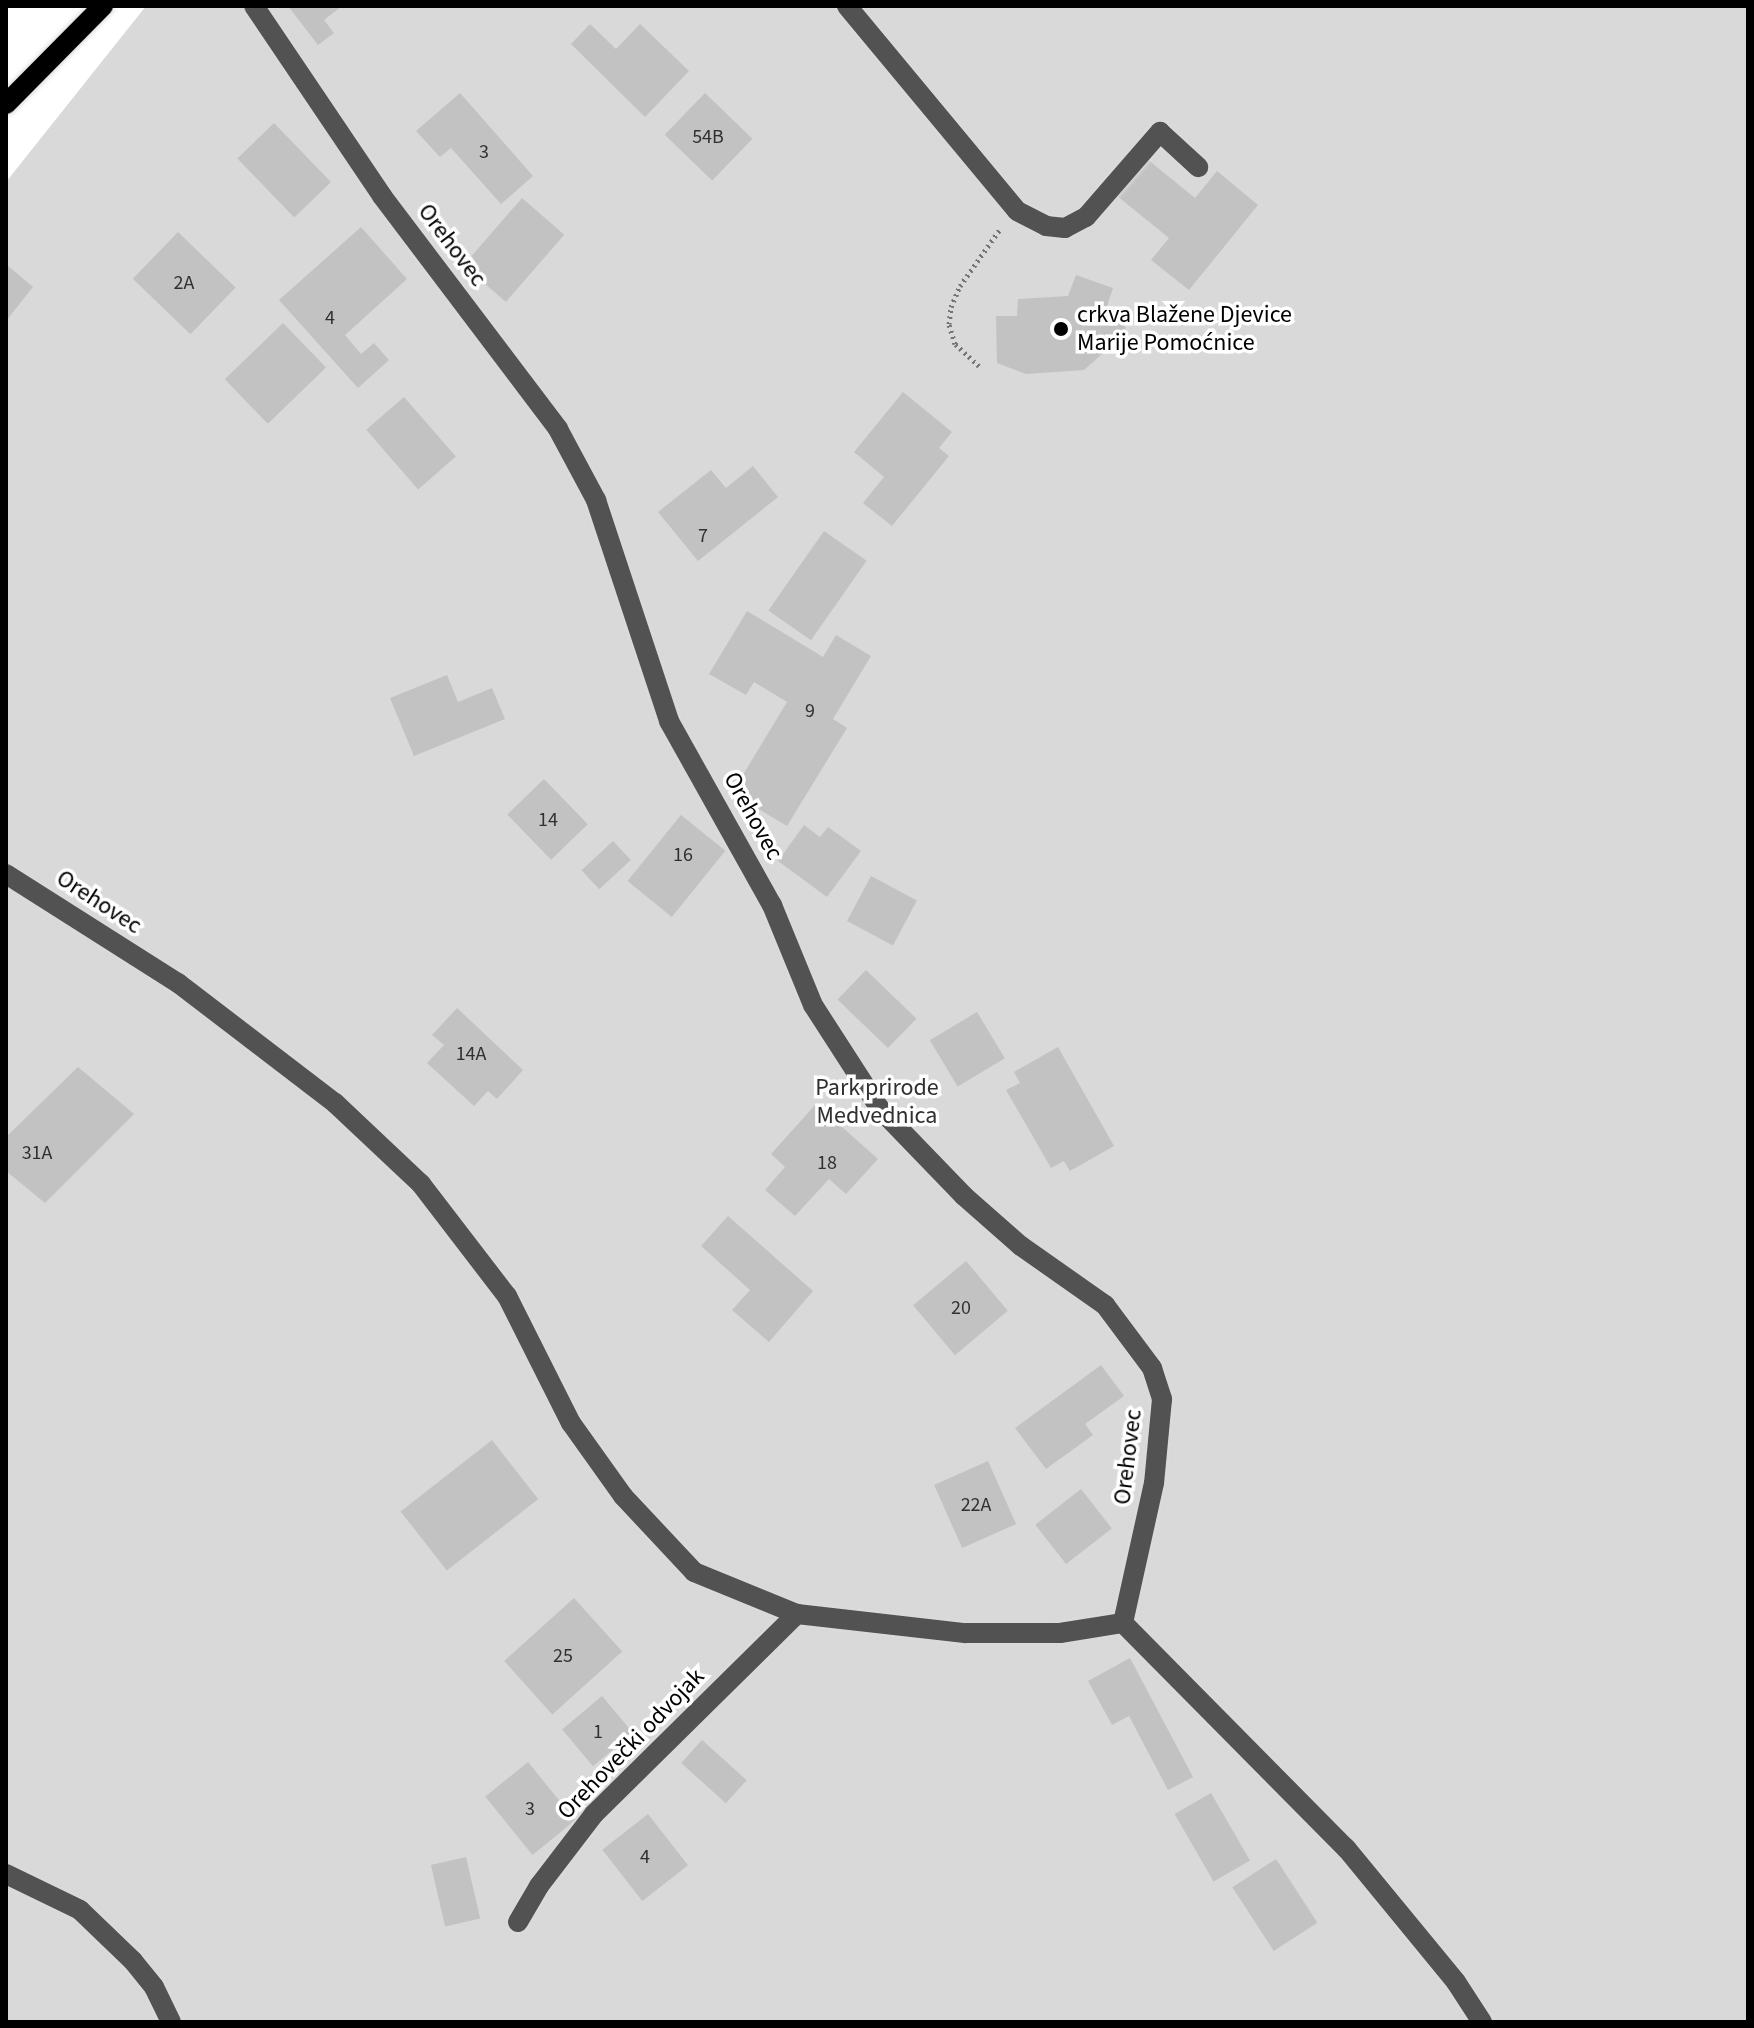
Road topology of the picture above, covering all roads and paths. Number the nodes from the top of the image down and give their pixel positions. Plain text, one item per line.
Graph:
1 (103, 6) edge
2 (254, 6) edge
3 (847, 6) edge
4 (6, 104) edge
5 (1198, 167) dead end
6 (1017, 211) junction
7 (979, 366) dead end
8 (6, 874) edge
9 (797, 1614) junction
10 (1123, 1623) junction
11 (6, 1874) edge
12 (518, 1922) dead end
13 (171, 2022) edge
14 (1482, 2022) edge

1 - 4 main road
2 - 10 street, Orehovec
3 - 6 street
5 - 6 street
6 - 7 path
8 - 9 street, Orehovec
9 - 10 street, Orehovec
9 - 12 street, Orehovečki odvojak
10 - 14 street
11 - 13 street

